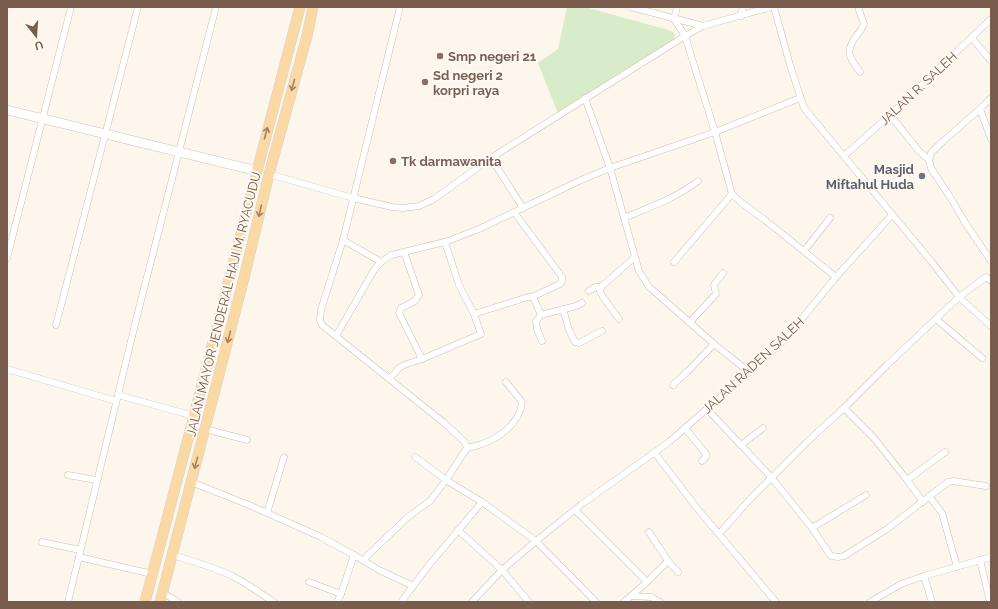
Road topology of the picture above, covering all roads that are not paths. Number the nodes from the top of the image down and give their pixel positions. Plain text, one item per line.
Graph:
1 (71, 7) edge
2 (138, 7) edge
3 (216, 7) edge
4 (300, 7) edge
5 (313, 7) edge
6 (400, 7) edge
7 (631, 7) edge
8 (677, 7) edge
9 (743, 7) edge
10 (772, 7) edge
11 (858, 7) edge
12 (741, 16) junction
13 (674, 18) junction
14 (991, 19) edge
15 (703, 26) junction
16 (293, 34) junction
17 (306, 36) junction
18 (685, 36) junction
19 (972, 38) junction
20 (287, 56) junction
21 (299, 60) junction
22 (991, 61) edge
23 (860, 72) dead end
24 (585, 98) junction
25 (800, 98) junction
26 (991, 98) edge
27 (980, 109) junction
28 (7, 110) edge
29 (890, 115) junction
30 (42, 119) junction
31 (715, 132) junction
32 (105, 133) junction
33 (991, 138) edge
34 (180, 152) junction
35 (844, 156) junction
36 (491, 158) junction
37 (929, 160) junction
38 (610, 168) junction
39 (256, 171) junction
40 (269, 174) junction
41 (698, 181) dead end
42 (732, 194) junction
43 (353, 198) junction
44 (522, 208) junction
45 (514, 212) junction
46 (892, 215) junction
47 (624, 218) junction
48 (830, 218) dead end
49 (343, 240) junction
50 (445, 242) junction
51 (804, 251) junction
52 (404, 252) junction
53 (635, 257) junction
54 (7, 258) edge
55 (991, 261) edge
56 (381, 262) junction
57 (674, 262) dead end
58 (723, 273) dead end
59 (836, 277) junction
60 (989, 277) edge
61 (601, 287) junction
62 (589, 291) dead end
63 (532, 297) junction
64 (959, 297) junction
65 (582, 303) dead end
66 (563, 309) junction
67 (474, 314) junction
68 (541, 315) junction
69 (619, 319) dead end
70 (936, 319) junction
71 (690, 322) junction
72 (56, 325) dead end
73 (991, 326) edge
74 (602, 331) dead end
75 (336, 336) junction
76 (542, 341) dead end
77 (714, 344) junction
78 (982, 358) dead end
79 (422, 359) junction
80 (7, 370) edge
81 (749, 372) junction
82 (389, 379) junction
83 (506, 382) dead end
84 (673, 385) dead end
85 (117, 398) junction
86 (844, 408) junction
87 (707, 409) junction
88 (194, 416) junction
89 (685, 428) junction
90 (763, 428) dead end
91 (206, 429) junction
92 (247, 440) dead end
93 (741, 445) junction
94 (467, 448) junction
95 (945, 452) dead end
96 (655, 453) junction
97 (284, 457) dead end
98 (415, 457) dead end
99 (702, 461) dead end
100 (68, 475) dead end
101 (772, 477) junction
102 (96, 480) junction
103 (446, 480) junction
104 (907, 480) junction
105 (191, 482) junction
106 (986, 486) dead end
107 (866, 495) dead end
108 (929, 496) junction
109 (482, 502) junction
110 (922, 502) junction
111 (185, 505) junction
112 (574, 510) junction
113 (268, 513) junction
114 (166, 524) junction
115 (812, 528) junction
116 (458, 530) junction
117 (650, 532) dead end
118 (177, 534) junction
119 (719, 534) junction
120 (536, 541) junction
121 (42, 542) dead end
122 (160, 547) junction
123 (79, 554) junction
124 (172, 555) junction
125 (354, 555) junction
126 (991, 557) edge
127 (364, 560) junction
128 (980, 560) junction
129 (668, 561) junction
130 (957, 567) junction
131 (502, 570) junction
132 (678, 572) dead end
133 (152, 574) junction
134 (924, 576) junction
135 (309, 582) dead end
136 (647, 582) junction
137 (413, 586) junction
138 (341, 594) junction
139 (631, 596) junction
140 (161, 597) edge
141 (68, 602) edge
142 (145, 602) edge
143 (178, 602) edge
144 (274, 602) edge
145 (337, 602) edge
146 (401, 602) edge
147 (472, 602) edge
148 (529, 602) edge
149 (596, 602) edge
150 (624, 602) edge
151 (660, 602) edge
152 (776, 602) edge
153 (870, 602) edge
154 (932, 602) edge
155 (990, 602) edge

1 - 30 street
2 - 32 street
3 - 34 street
4 - 16 main road, JALAN MAYOR JENDERAL HAJI M. RYACUDU
5 - 17 main road, JALAN MAYOR JENDERAL HAJI M. RYACUDU
6 - 43 street
7 - 13 street
8 - 13 street
9 - 12 street
10 - 12 street
10 - 25 street
11 - 23 street
12 - 15 street
13 - 15 street
13 - 18 street
14 - 19 street, JALAN R. SALEH
15 - 18 street
16 - 17 main road
16 - 20 main road, JALAN MAYOR JENDERAL HAJI M. RYACUDU
17 - 21 main road, JALAN MAYOR JENDERAL HAJI M. RYACUDU
18 - 24 street
18 - 31 street
19 - 22 street
19 - 29 street, JALAN R. SALEH
20 - 21 main road
39 -> 20 main road, JALAN MAYOR JENDERAL HAJI M. RYACUDU
21 -> 40 main road, JALAN MAYOR JENDERAL HAJI M. RYACUDU
24 - 36 street
24 - 38 street
25 - 31 street
25 - 35 street
26 - 27 street
27 - 33 street
27 - 37 street
28 - 30 street
29 - 35 street, JALAN R. SALEH
29 - 37 street
30 - 32 street
30 - 54 street
31 - 38 street
31 - 42 street
32 - 34 street
32 - 72 street
34 - 39 street
34 - 85 street
35 - 46 street
36 - 43 street
36 - 44 street
37 - 55 street
38 - 44 street
38 - 47 street
39 - 88 main road, JALAN MAYOR JENDERAL HAJI M. RYACUDU
40 - 43 street
40 -> 91 main road, JALAN MAYOR JENDERAL HAJI M. RYACUDU
41 - 47 street
42 - 51 street
42 - 57 street
43 - 49 street
44 - 45 street
45 - 50 street
45 - 63 street
46 - 59 street, JALAN RADEN SALEH
46 - 64 street
47 - 53 street
48 - 51 street
49 - 56 street
49 - 75 street
50 - 52 street
50 - 67 street
51 - 59 street
52 - 56 street
52 - 79 street
53 - 61 street
53 - 71 street
56 - 75 street
58 - 71 street
59 - 81 street, JALAN RADEN SALEH
60 - 64 street
61 - 62 street
61 - 69 street
63 - 67 street
63 - 68 street
64 - 70 street
64 - 73 street
65 - 66 street
66 - 68 street
66 - 74 street
67 - 79 street
68 - 76 street
70 - 78 street
70 - 86 street
71 - 77 street
75 - 82 street
77 - 81 street
77 - 84 street
79 - 82 street
80 - 85 street
81 - 87 street, JALAN RADEN SALEH
82 - 94 street
83 - 94 street
85 - 88 street
85 - 102 street
86 - 101 street
86 - 104 street
87 - 89 street, JALAN RADEN SALEH
87 - 93 street
88 - 114 main road, JALAN MAYOR JENDERAL HAJI M. RYACUDU
89 - 96 street, JALAN RADEN SALEH
89 - 99 street
90 - 93 street
91 - 92 street
91 -> 105 main road, JALAN MAYOR JENDERAL HAJI M. RYACUDU
93 - 101 street
94 - 103 street
95 - 104 street
96 - 112 street, JALAN RADEN SALEH
96 - 119 street
97 - 113 street
98 - 103 street
100 - 102 street
101 - 115 street
101 - 119 street
102 - 123 street
103 - 109 street
103 - 127 street
104 - 110 street
105 - 111 main road, JALAN MAYOR JENDERAL HAJI M. RYACUDU
105 - 113 street
106 - 108 street
107 - 115 street
108 - 110 street
108 - 130 street
109 - 116 street
109 - 120 street
110 - 115 street
111 - 114 main road
111 - 118 main road, JALAN MAYOR JENDERAL HAJI M. RYACUDU
112 - 120 street, JALAN RADEN SALEH
112 - 136 street
113 - 125 street
114 - 122 main road, JALAN MAYOR JENDERAL HAJI M. RYACUDU
116 - 131 street
116 - 137 street
117 - 129 street
118 - 122 main road
118 - 124 main road, JALAN MAYOR JENDERAL HAJI M. RYACUDU
119 - 152 street
120 - 131 street, JALAN RADEN SALEH
120 - 149 street
121 - 123 street
122 - 133 main road, JALAN MAYOR JENDERAL HAJI M. RYACUDU
123 - 133 street
123 - 141 street
124 - 140 main road, JALAN MAYOR JENDERAL HAJI M. RYACUDU
124 - 144 street
125 - 127 street
125 - 138 street
126 - 128 street
127 - 137 street
128 - 130 street
128 - 155 street
129 - 132 street
129 - 136 street
130 - 134 street
131 - 147 street, JALAN RADEN SALEH
131 - 148 street
133 - 142 main road, JALAN MAYOR JENDERAL HAJI M. RYACUDU
134 - 153 street
134 - 154 street
135 - 138 street
136 - 139 street
137 - 146 street
138 - 145 street
139 - 150 street
139 - 151 street
140 - 143 street

